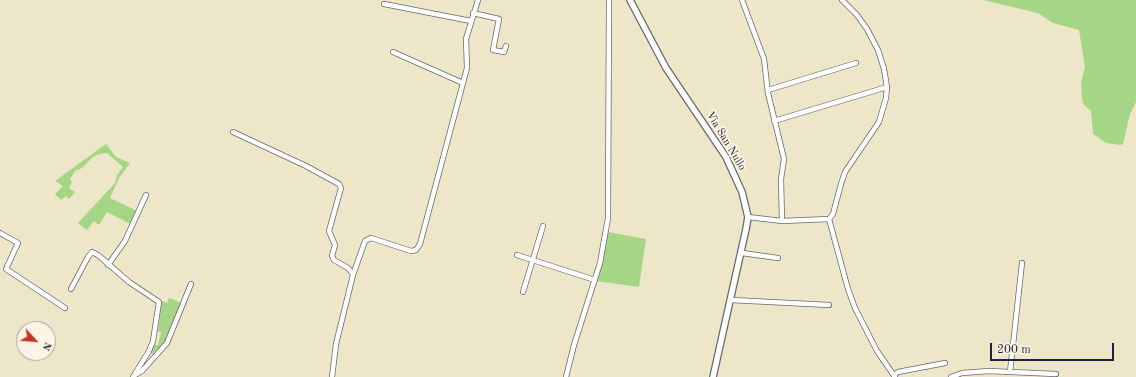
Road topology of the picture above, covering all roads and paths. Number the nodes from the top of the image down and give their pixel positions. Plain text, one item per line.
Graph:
1 (478, 0) edge
2 (609, 0) edge
3 (630, 0) edge
4 (742, 0) edge
5 (842, 0) edge
6 (384, 4) dead end
7 (473, 13) junction
8 (471, 21) junction
9 (506, 46) dead end
10 (393, 52) dead end
11 (856, 63) dead end
12 (462, 83) junction
13 (887, 87) junction
14 (768, 90) junction
15 (774, 121) junction
16 (233, 132) dead end
17 (146, 195) dead end
18 (748, 217) junction
19 (829, 219) junction
20 (782, 221) junction
21 (542, 226) dead end
22 (0, 233) edge
23 (742, 253) junction
24 (517, 255) dead end
25 (778, 258) dead end
26 (532, 260) junction
27 (1022, 263) dead end
28 (108, 265) junction
29 (353, 274) junction
30 (595, 280) junction
31 (191, 284) dead end
32 (71, 289) dead end
33 (523, 292) dead end
34 (731, 300) junction
35 (829, 305) dead end
36 (65, 308) dead end
37 (945, 363) dead end
38 (1010, 372) junction
39 (1056, 374) dead end
40 (133, 376) edge
41 (895, 376) edge
42 (332, 377) edge
43 (566, 377) edge
44 (713, 377) edge
45 (950, 377) edge

1 - 7 street
2 - 30 street
3 - 18 street, Via San Nullo
4 - 14 street
5 - 13 street
6 - 8 street
7 - 8 street
7 - 9 street
8 - 12 street
10 - 12 street
11 - 14 street
12 - 29 street
13 - 15 street
13 - 19 street
14 - 15 street
15 - 20 street
16 - 29 street
17 - 28 street
18 - 20 street
18 - 23 street, Via San Nullo
19 - 20 street
19 - 41 street
21 - 26 street
22 - 36 street
23 - 25 street
23 - 34 street, Via San Nullo
24 - 26 street
26 - 30 street
26 - 33 street
27 - 38 street
28 - 32 street
28 - 40 street
29 - 42 street
30 - 43 street
31 - 40 street
34 - 35 street
34 - 44 street, Via San Nullo
37 - 41 street
38 - 39 street
38 - 45 street

